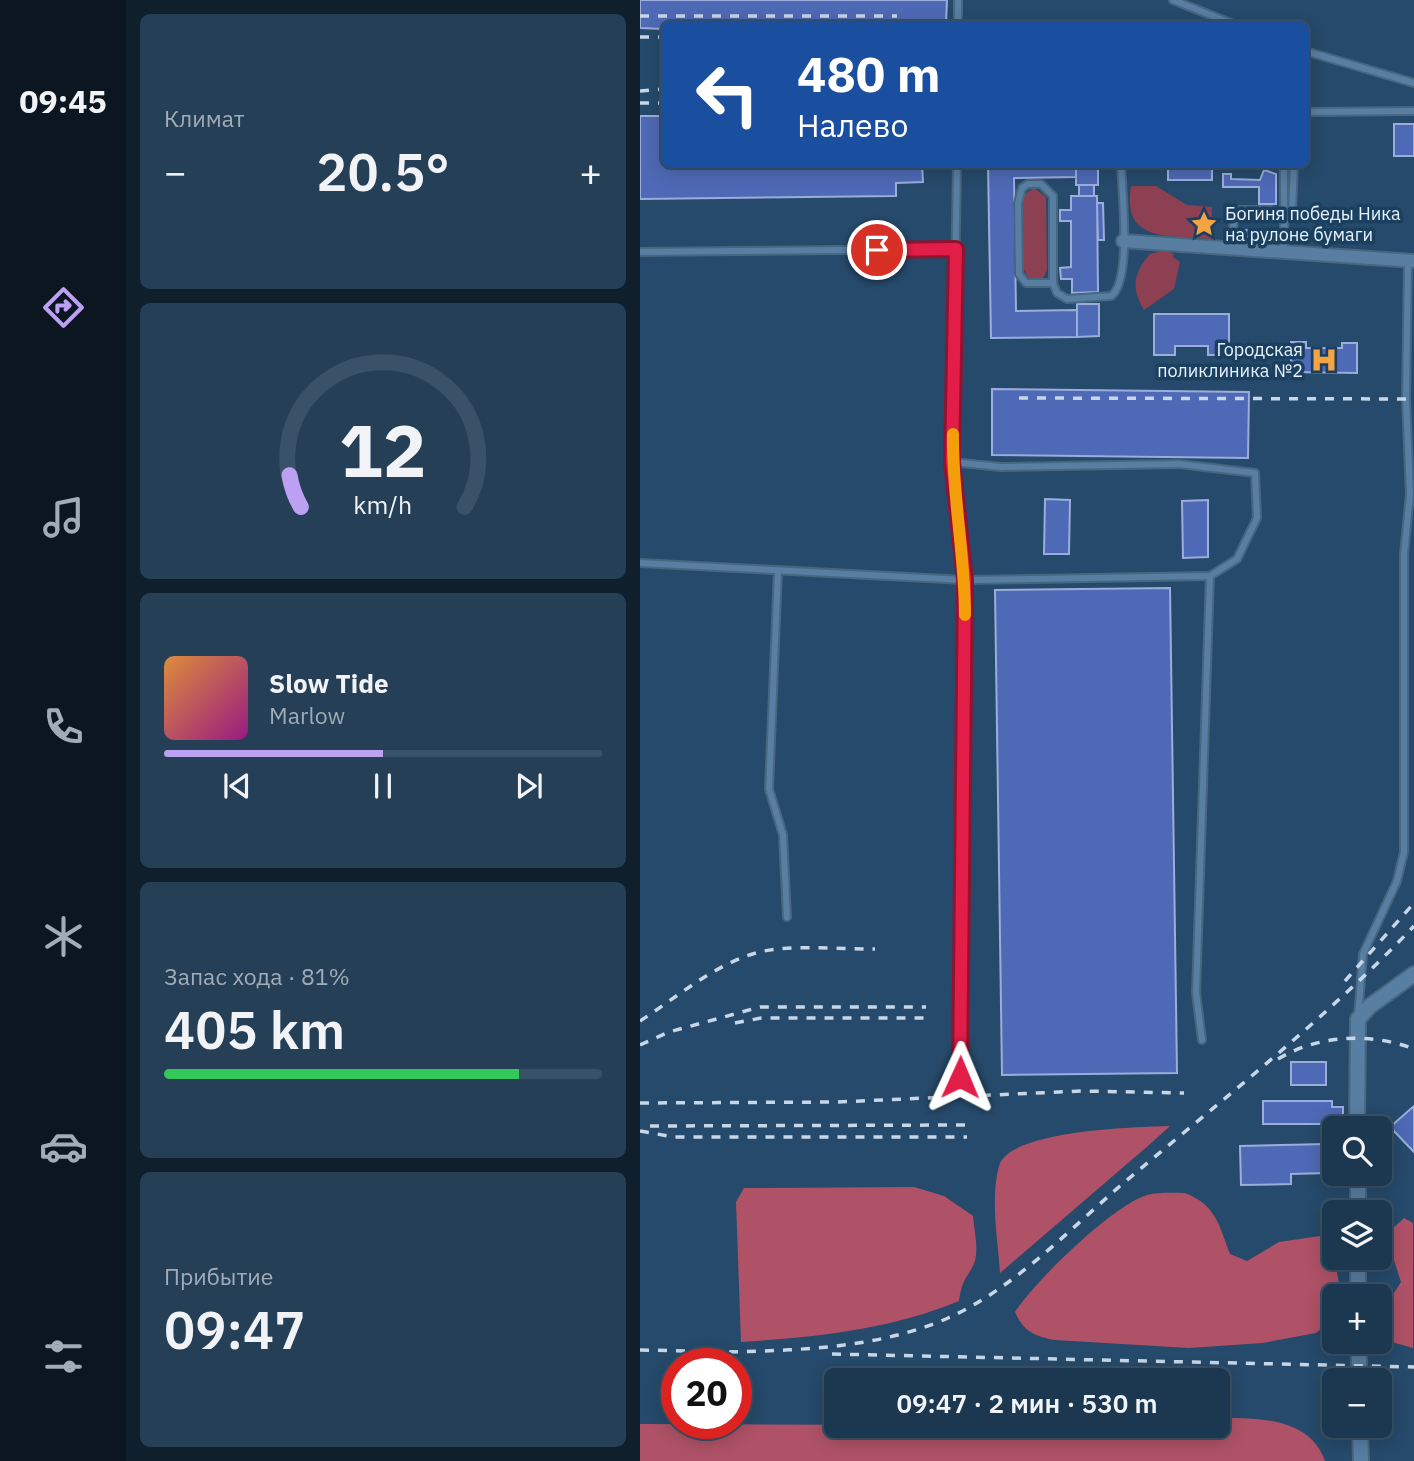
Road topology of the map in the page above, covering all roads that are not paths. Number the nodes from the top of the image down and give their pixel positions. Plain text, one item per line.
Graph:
1 (958, 0) edge
2 (1173, 0) edge
3 (958, 21) edge
4 (1226, 21) edge
5 (1309, 52) edge
6 (1414, 83) edge
7 (1414, 111) edge
8 (1309, 112) edge
9 (957, 168) edge
10 (1121, 168) edge
11 (1284, 168) edge
12 (1293, 168) edge
13 (1286, 218) junction
14 (1122, 241) junction
15 (1232, 248) junction
16 (956, 249) junction
17 (640, 252) edge
18 (1283, 252) junction
19 (1411, 261) edge
20 (1053, 283) junction
21 (952, 462) junction
22 (640, 563) edge
23 (778, 571) junction
24 (1210, 576) junction
25 (965, 580) junction
26 (787, 917) dead end
27 (1414, 974) edge
28 (1358, 1019) junction
29 (1202, 1040) dead end
30 (960, 1077) dead end
31 (1357, 1116) edge
32 (1360, 1438) edge
33 (1361, 1461) edge

1 - 3 lane
2 - 4 lane
5 - 6 lane
7 - 8 lane
9 - 16 lane
10 - 14 lane
11 - 13 lane
12 - 13 lane
13 - 15 lane
13 - 18 lane
14 - 15 street
14 - 20 lane
15 - 18 street
16 - 17 lane
16 - 21 lane
18 - 19 street
19 - 28 lane
20 - 20 lane
21 - 24 lane
21 - 25 lane
22 - 23 lane
23 - 25 lane
23 - 26 lane
24 - 25 lane
24 - 29 lane
25 - 30 lane
27 - 28 street
28 - 31 street
32 - 33 street

